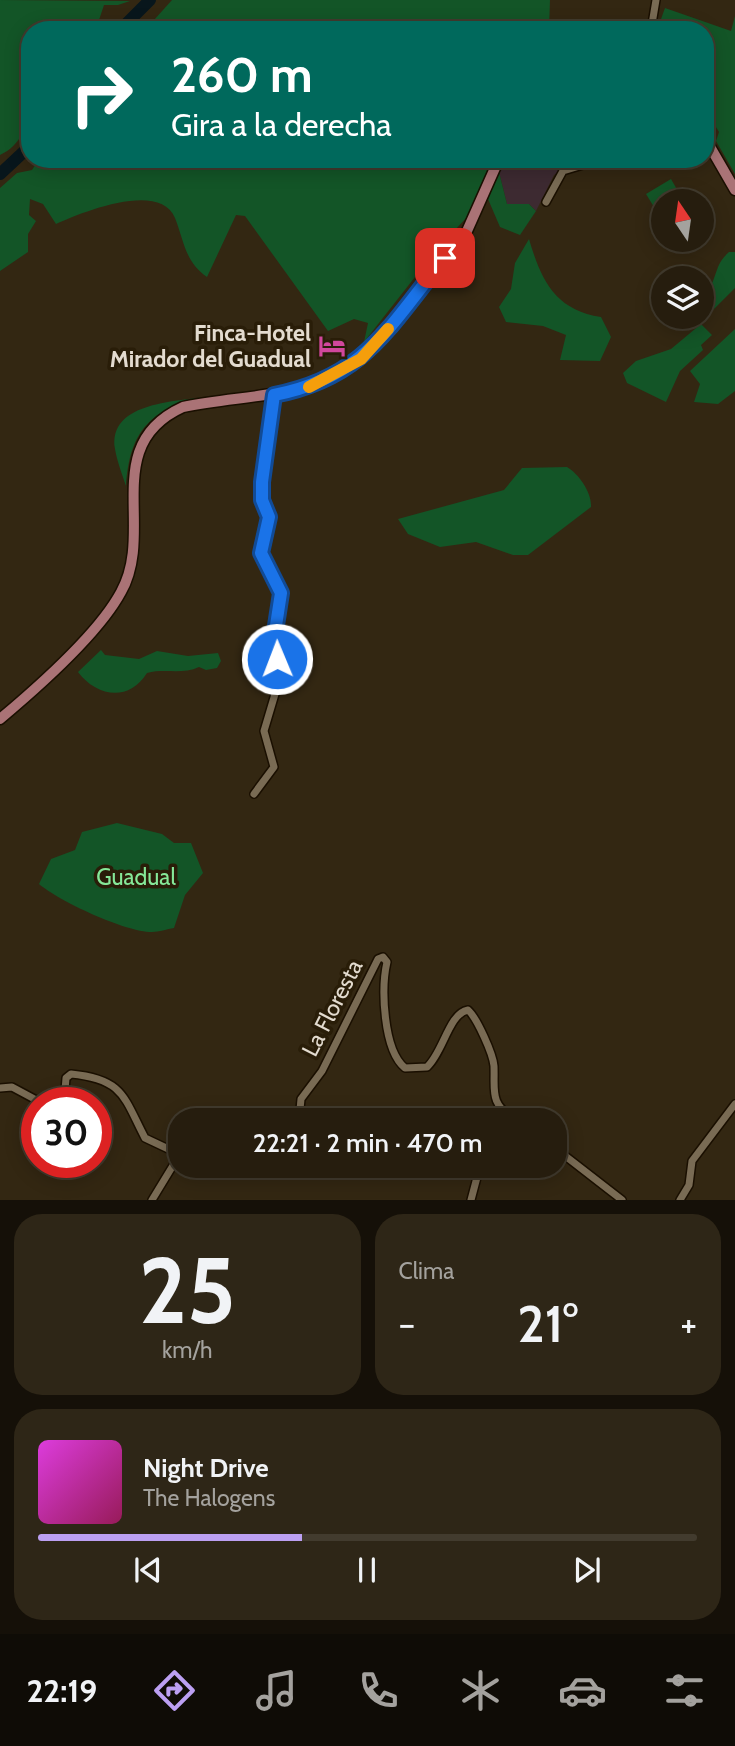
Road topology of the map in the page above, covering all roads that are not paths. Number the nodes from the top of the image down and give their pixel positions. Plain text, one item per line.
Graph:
1 (656, 0) edge
2 (652, 21) edge
3 (714, 153) edge
4 (495, 168) edge
5 (573, 168) edge
6 (735, 190) edge
7 (546, 202) dead end
8 (274, 395) junction
9 (0, 719) edge
10 (254, 794) dead end
11 (66, 1087) edge
12 (0, 1088) edge
13 (21, 1092) edge
14 (735, 1104) edge
15 (300, 1108) edge
16 (503, 1108) edge
17 (168, 1149) edge
18 (567, 1157) edge
19 (168, 1177) edge
20 (477, 1178) edge
21 (152, 1200) edge
22 (471, 1200) edge
23 (622, 1200) edge
24 (680, 1200) edge

1 - 2 street
3 - 6 main road
4 - 8 main road
5 - 7 street
8 - 9 main road
8 - 10 street
11 - 17 street
12 - 13 street
14 - 24 street
15 - 16 street, La Floresta
18 - 23 street
19 - 21 street
20 - 22 street

